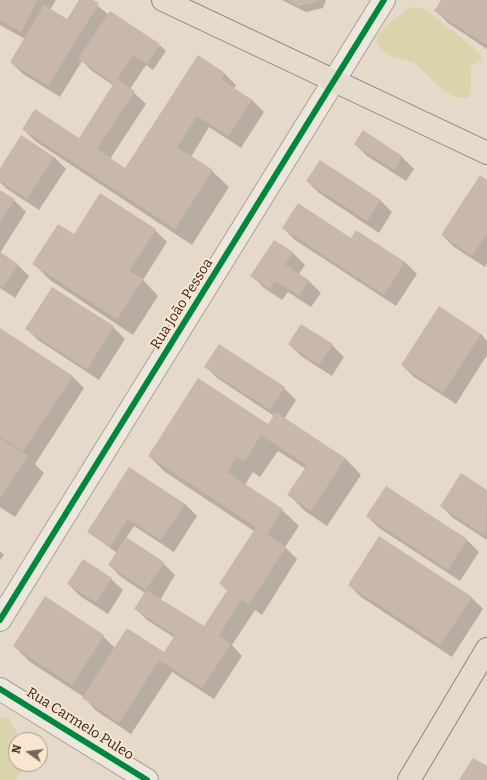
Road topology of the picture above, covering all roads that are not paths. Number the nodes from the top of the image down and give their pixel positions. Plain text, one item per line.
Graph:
1 (163, 0) edge
2 (384, 0) edge
3 (334, 82) junction
4 (487, 153) edge
5 (0, 620) edge
6 (487, 649) edge
7 (0, 688) edge
8 (146, 780) edge
9 (410, 780) edge

1 - 3 main road
2 - 3 street, Rua João Pessoa
3 - 4 main road
3 - 5 street, Rua João Pessoa
6 - 9 main road
7 - 8 street, Rua Carmelo Puleo

